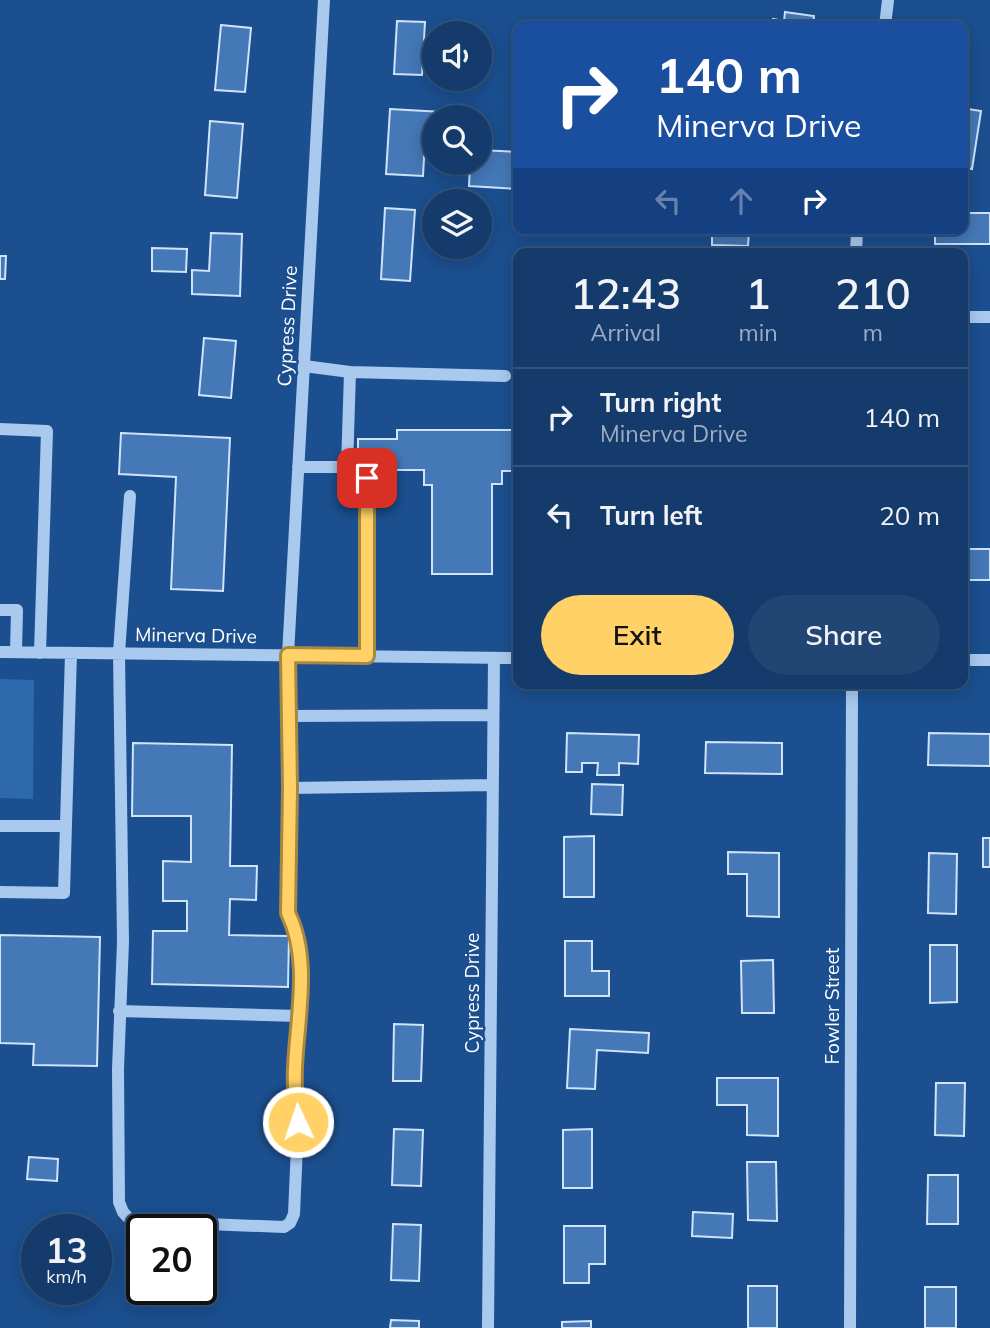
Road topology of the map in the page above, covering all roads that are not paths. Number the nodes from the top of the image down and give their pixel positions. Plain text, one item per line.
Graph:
1 (324, 0) edge
2 (888, 0) edge
3 (886, 21) edge
4 (968, 317) edge
5 (990, 317) edge
6 (304, 366) junction
7 (350, 372) junction
8 (505, 376) dead end
9 (0, 429) edge
10 (298, 467) junction
11 (347, 467) junction
12 (130, 496) dead end
13 (0, 610) edge
14 (0, 652) edge
15 (16, 652) junction
16 (40, 653) junction
17 (71, 653) junction
18 (119, 653) junction
19 (288, 655) junction
20 (367, 656) junction
21 (494, 658) junction
22 (513, 658) edge
23 (968, 660) edge
24 (990, 660) edge
25 (852, 689) edge
26 (493, 715) junction
27 (289, 716) junction
28 (493, 785) junction
29 (290, 788) junction
30 (0, 826) edge
31 (66, 826) junction
32 (0, 892) edge
33 (119, 1011) junction
34 (298, 1016) junction
35 (488, 1328) edge
36 (850, 1328) edge

1 - 6 street, Cypress Drive
2 - 3 street
4 - 5 street
6 - 7 street
6 - 10 street, Cypress Drive
7 - 8 street
7 - 11 street
9 - 16 street
10 - 11 street
10 - 19 street, Cypress Drive
11 - 20 street
12 - 18 street
13 - 15 street
14 - 15 street, Minerva Drive
15 - 16 street, Minerva Drive
16 - 17 street, Minerva Drive
17 - 18 street, Minerva Drive
17 - 31 street
18 - 19 street, Minerva Drive
18 - 33 street
19 - 20 street, Minerva Drive
19 - 27 street, Cypress Drive
20 - 21 street, Minerva Drive
21 - 22 street, Minerva Drive
21 - 26 street, Cypress Drive
23 - 24 street
25 - 36 street, Fowler Street
26 - 27 street
26 - 28 street, Cypress Drive
27 - 29 street, Cypress Drive
28 - 29 street
28 - 35 street, Cypress Drive
29 - 34 street, Cypress Drive
30 - 31 street
31 - 32 street
33 - 34 street
33 - 34 street, Cypress Drive

